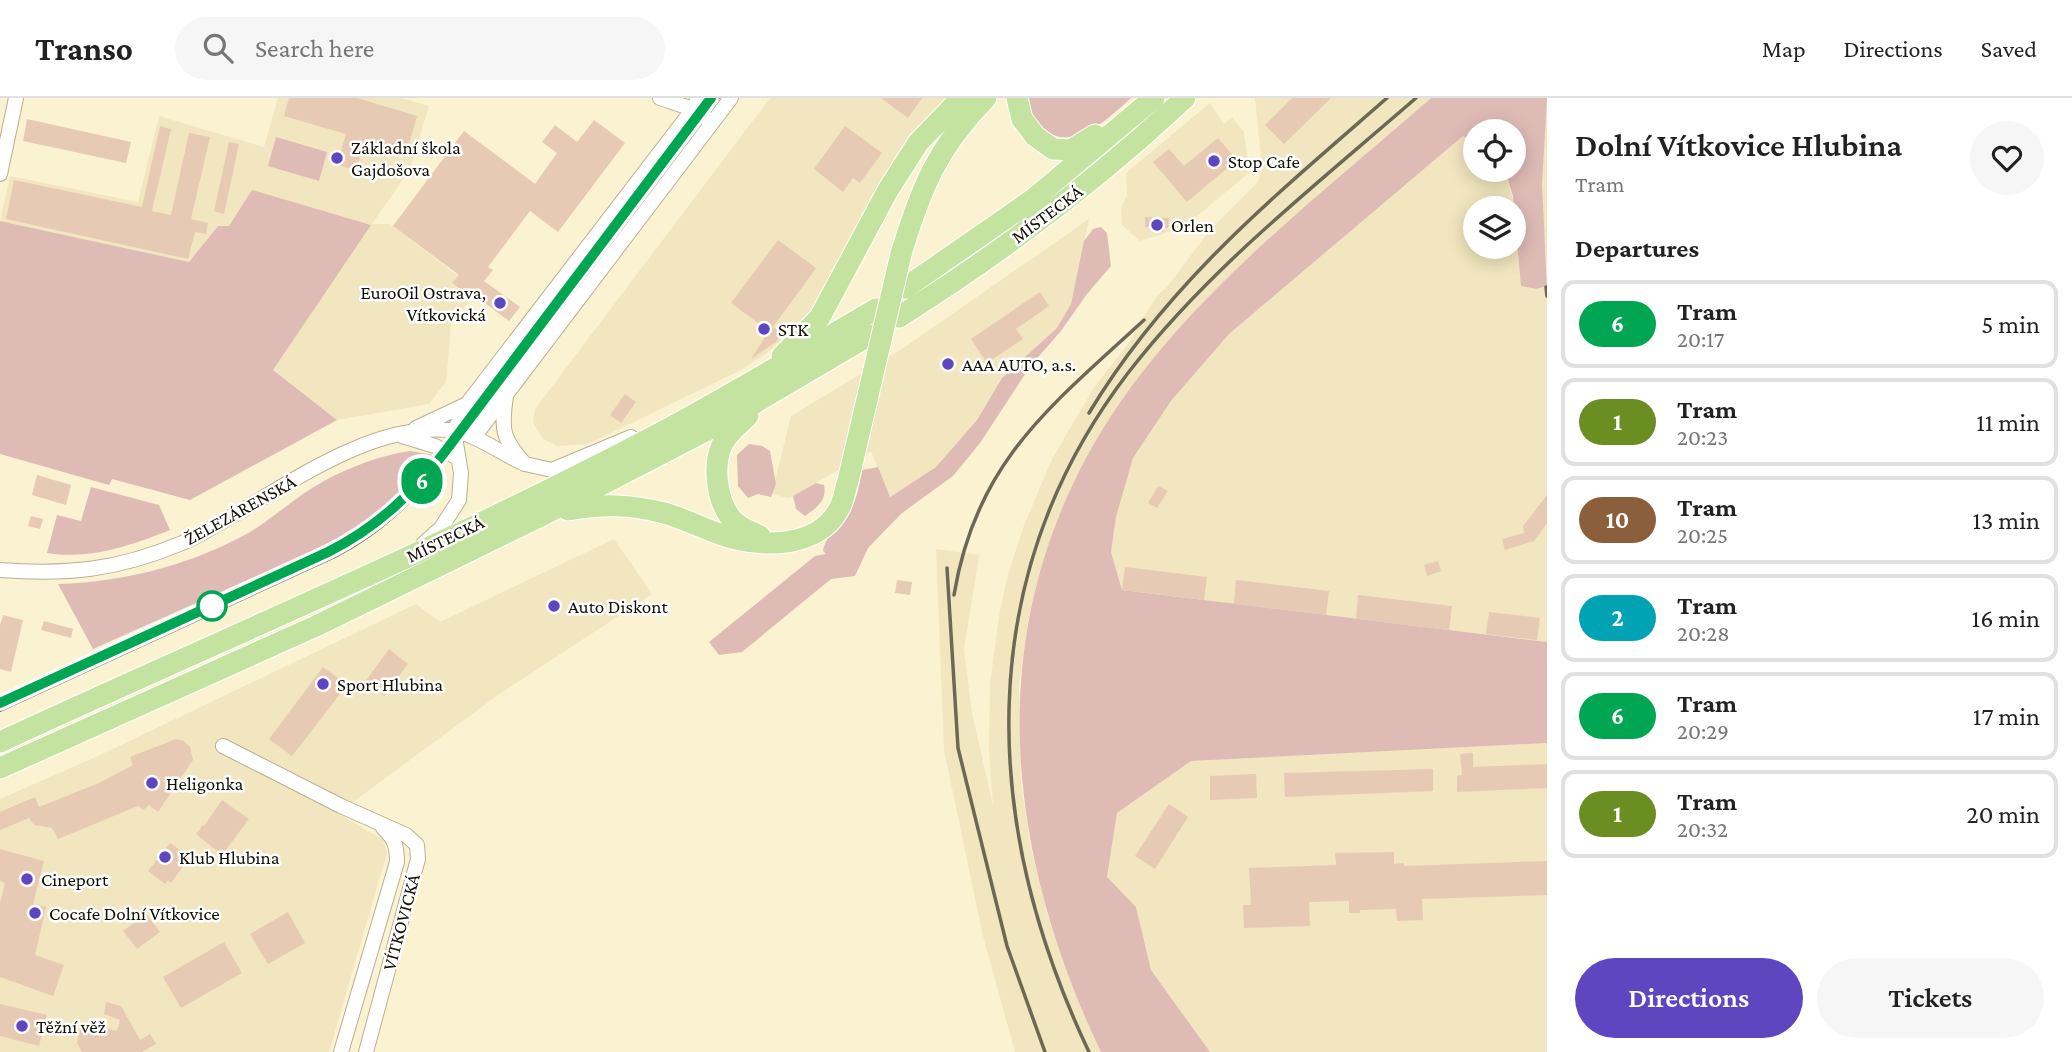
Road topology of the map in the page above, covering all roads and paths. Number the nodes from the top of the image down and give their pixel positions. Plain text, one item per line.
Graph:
1 (16, 98) edge
2 (660, 98) edge
3 (731, 98) edge
4 (961, 98) edge
5 (986, 98) edge
6 (1017, 98) edge
7 (1185, 98) edge
8 (1152, 100) edge
9 (696, 103) edge
10 (712, 122) junction
11 (0, 174) edge
12 (905, 288) dead end
13 (876, 309) dead end
14 (899, 317) dead end
15 (870, 335) dead end
16 (770, 383) junction
17 (506, 392) junction
18 (467, 404) junction
19 (453, 431) junction
20 (401, 433) junction
21 (660, 433) junction
22 (474, 437) junction
23 (458, 458) junction
24 (525, 464) junction
25 (545, 514) junction
26 (774, 543) junction
27 (409, 557) junction
28 (0, 570) edge
29 (0, 743) edge
30 (223, 746) dead end
31 (0, 768) edge
32 (380, 825) junction
33 (346, 1034) junction
34 (367, 1046) edge
35 (341, 1052) edge

1 - 11 street
2 - 9 street
3 - 10 street
4 - 16 highway
5 - 26 highway, bridge
6 - 8 highway
7 - 14 highway, MÍSTECKÁ
8 - 12 highway, MÍSTECKÁ
9 - 10 street
9 - 18 street
10 - 17 street
13 - 16 highway, MÍSTECKÁ
15 - 16 highway, MÍSTECKÁ
16 - 21 highway, MÍSTECKÁ
16 - 25 highway, MÍSTECKÁ
16 - 26 highway
17 - 22 street
17 - 24 street
18 - 19 street
18 - 20 street
19 - 20 street, ŽELEZÁRENSKÁ
19 - 22 street, ŽELEZÁRENSKÁ
19 - 23 street
20 - 23 street
20 - 28 street, ŽELEZÁRENSKÁ
21 - 24 street
21 - 27 highway, MÍSTECKÁ
22 - 24 street, ŽELEZÁRENSKÁ
23 - 27 street
25 - 26 highway
25 - 31 highway, MÍSTECKÁ
27 - 29 highway, MÍSTECKÁ
30 - 32 street, VÍTKOVICKÁ
32 - 33 street, VÍTKOVICKÁ
32 - 34 street, VÍTKOVICKÁ
33 - 34 street, VÍTKOVICKÁ
33 - 35 street, VÍTKOVICKÁ

